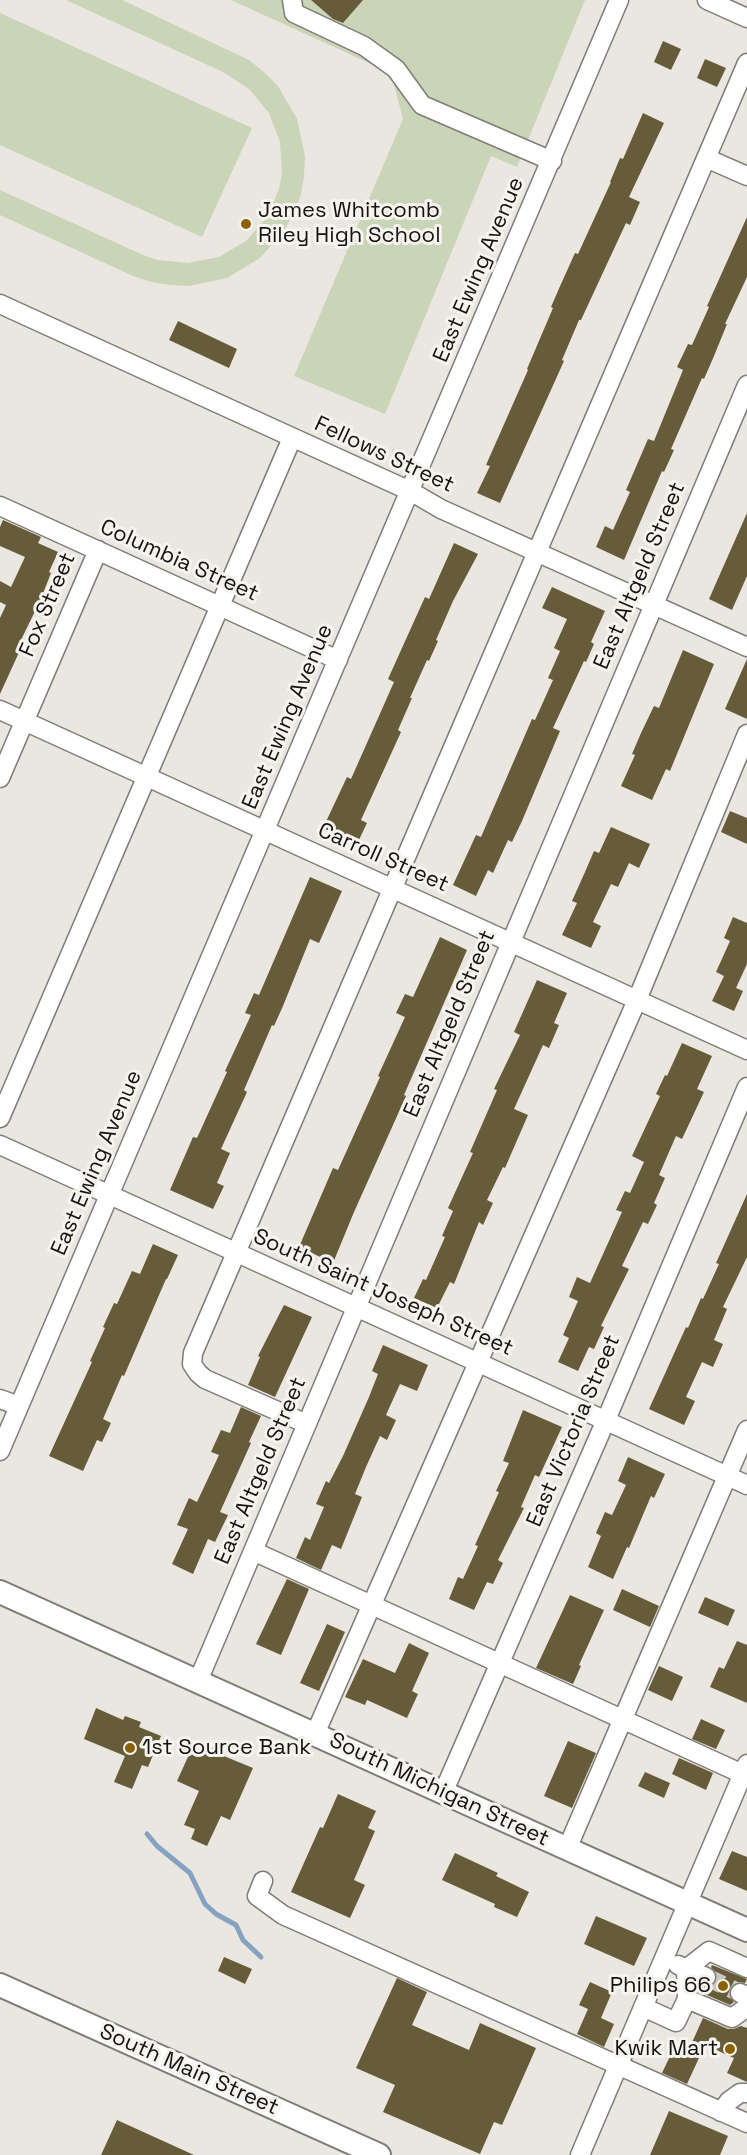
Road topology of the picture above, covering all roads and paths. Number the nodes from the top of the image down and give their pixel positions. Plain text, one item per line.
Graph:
1 (292, 0) edge
2 (619, 0) edge
3 (707, 0) edge
4 (747, 18) edge
5 (747, 63) edge
6 (706, 158) junction
7 (552, 161) junction
8 (747, 176) edge
9 (0, 304) edge
10 (747, 385) edge
11 (292, 438) junction
12 (410, 491) junction
13 (0, 506) edge
14 (98, 550) junction
15 (536, 552) junction
16 (219, 605) junction
17 (655, 605) junction
18 (747, 647) edge
19 (338, 660) junction
20 (0, 710) edge
21 (24, 721) junction
22 (747, 734) edge
23 (146, 777) junction
24 (0, 778) edge
25 (266, 831) junction
26 (394, 889) junction
27 (511, 942) junction
28 (637, 1000) junction
29 (747, 1050) edge
30 (747, 1087) edge
31 (0, 1118) edge
32 (0, 1145) edge
33 (110, 1195) junction
34 (235, 1253) junction
35 (356, 1307) junction
36 (479, 1363) junction
37 (0, 1399) edge
38 (18, 1407) junction
39 (606, 1420) junction
40 (307, 1424) junction
41 (747, 1430) edge
42 (0, 1451) edge
43 (727, 1476) junction
44 (747, 1485) edge
45 (253, 1551) junction
46 (0, 1592) edge
47 (373, 1606) junction
48 (498, 1663) junction
49 (198, 1681) junction
50 (622, 1719) junction
51 (315, 1734) junction
52 (746, 1771) edge
53 (443, 1793) junction
54 (567, 1849) junction
55 (263, 1881) dead end
56 (688, 1903) junction
57 (747, 1930) edge
58 (663, 1959) junction
59 (686, 1968) junction
60 (747, 1968) edge
61 (706, 1977) tunnel mouth
62 (0, 1986) edge
63 (687, 1998) junction
64 (745, 1999) edge
65 (643, 2007) junction
66 (617, 2066) junction
67 (747, 2093) edge
68 (721, 2112) junction
69 (747, 2123) edge
70 (379, 2155) edge
71 (580, 2155) edge

1 - 7 street
2 - 7 street, East Ewing Avenue
3 - 4 street
5 - 6 street
6 - 8 street
6 - 15 street
7 - 12 street, East Ewing Avenue
9 - 11 street, Fellows Street
10 - 17 street, East Altgeld Street
11 - 12 street, Fellows Street
11 - 16 street
12 - 15 street, Fellows Street
12 - 19 street, East Ewing Avenue
13 - 14 street, Columbia Street
14 - 16 street, Columbia Street
14 - 21 street, Fox Street
15 - 17 street, Fellows Street
15 - 26 street
16 - 19 street, Columbia Street
16 - 23 street
17 - 18 street, Fellows Street
17 - 27 street, East Altgeld Street
19 - 25 street, East Ewing Avenue
20 - 21 street, Carroll Street
21 - 23 street, Carroll Street
21 - 24 street, Fox Street
22 - 28 street
23 - 25 street, Carroll Street
23 - 31 street
25 - 26 street, Carroll Street
25 - 33 street, East Ewing Avenue
26 - 27 street, Carroll Street
26 - 34 street
27 - 28 street, Carroll Street
27 - 35 street, East Altgeld Street
28 - 29 street, Carroll Street
28 - 36 street
30 - 39 street, East Victoria Street
32 - 33 street, South Saint Joseph Street
33 - 34 street, South Saint Joseph Street
33 - 38 street, East Ewing Avenue
34 - 35 street, South Saint Joseph Street
34 - 40 street
35 - 36 street, South Saint Joseph Street
35 - 40 street, East Altgeld Street
36 - 39 street, South Saint Joseph Street
36 - 47 street
37 - 38 street
38 - 42 street, East Ewing Avenue
39 - 43 street, South Saint Joseph Street
39 - 48 street, East Victoria Street
40 - 45 street, East Altgeld Street
41 - 43 street
43 - 44 street, South Saint Joseph Street
43 - 50 street
45 - 47 street
45 - 49 street, East Altgeld Street
46 - 49 main road, South Michigan Street
47 - 48 street
47 - 51 street
48 - 50 street
48 - 53 street, East Victoria Street
49 - 51 main road, South Michigan Street
50 - 52 street
50 - 54 street
51 - 53 main road, South Michigan Street
52 - 56 street
53 - 54 main road, South Michigan Street
54 - 56 main road, South Michigan Street
55 - 66 street
56 - 57 main road, South Michigan Street
56 - 58 street
58 - 59 street
58 - 65 street
59 - 60 street
59 - 61 street
59 - 63 street
62 - 70 main road, South Main Street
63 - 64 street
63 - 65 street
65 - 66 street
66 - 68 street
66 - 71 street
67 - 68 street
68 - 69 street

